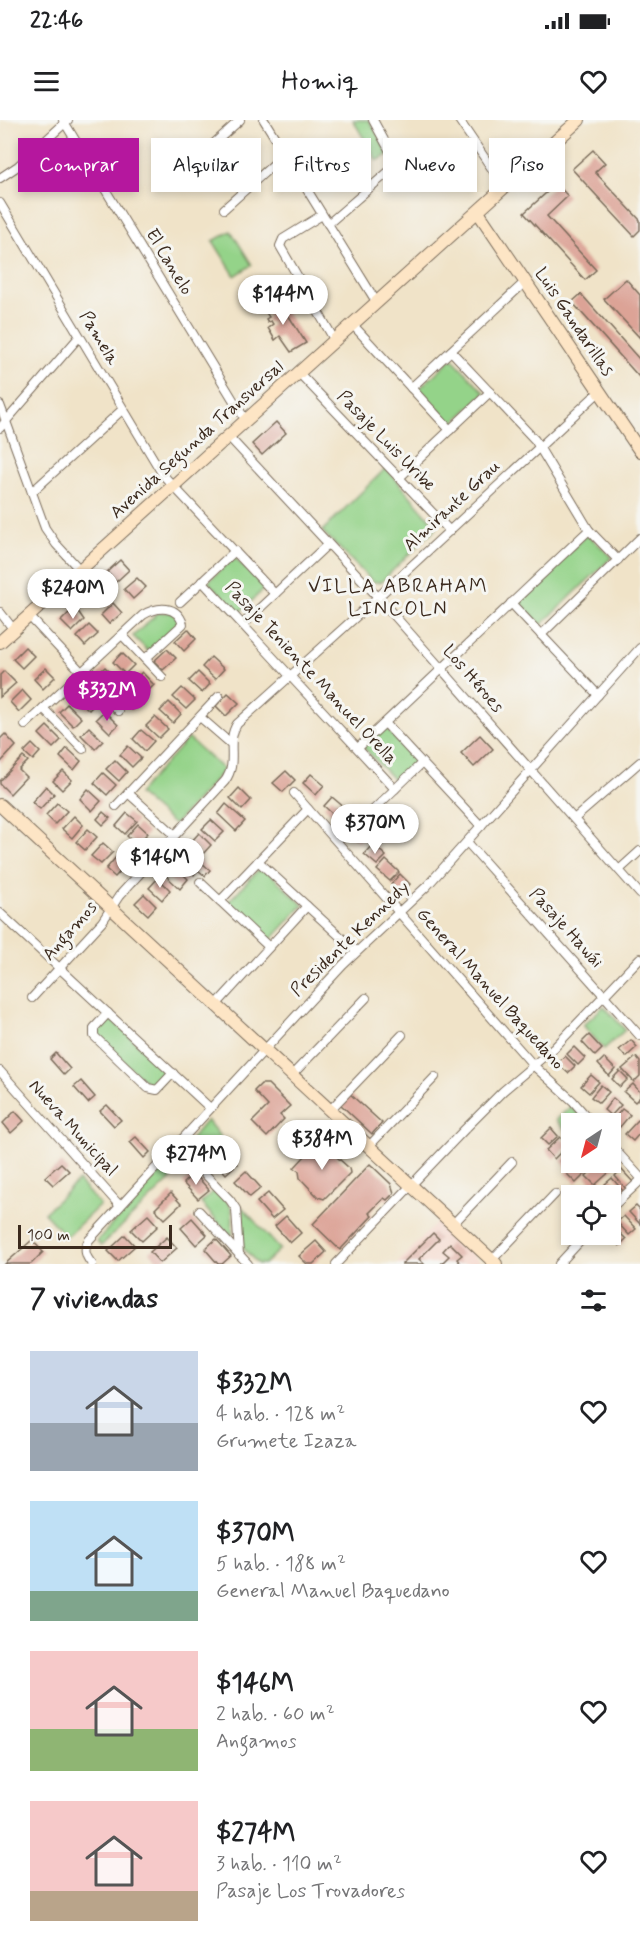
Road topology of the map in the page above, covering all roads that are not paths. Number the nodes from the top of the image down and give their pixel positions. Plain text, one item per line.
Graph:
1 (240, 120) edge
2 (264, 120) edge
3 (373, 120) edge
4 (459, 120) edge
5 (579, 120) edge
6 (66, 121) edge
7 (220, 138) edge
8 (275, 138) edge
9 (383, 138) edge
10 (559, 138) edge
11 (489, 164) edge
12 (273, 165) edge
13 (383, 177) edge
14 (0, 178) edge
15 (308, 192) edge
16 (500, 192) edge
17 (0, 203) edge
18 (224, 209) dead end
19 (478, 212) junction
20 (322, 215) junction
21 (328, 224) junction
22 (525, 282) junction
23 (377, 303) junction
24 (353, 325) junction
25 (79, 338) junction
26 (335, 341) junction
27 (451, 351) junction
28 (299, 373) junction
29 (411, 388) junction
30 (600, 391) junction
31 (490, 392) junction
32 (0, 405) edge
33 (122, 410) junction
34 (246, 421) junction
35 (3, 424) edge
36 (450, 430) junction
37 (229, 437) junction
38 (539, 447) junction
39 (640, 451) edge
40 (399, 478) junction
41 (173, 486) junction
42 (32, 492) junction
43 (589, 530) junction
44 (450, 531) junction
45 (640, 538) edge
46 (328, 544) junction
47 (234, 551) junction
48 (618, 560) junction
49 (80, 570) junction
50 (202, 581) junction
51 (275, 594) junction
52 (378, 597) junction
53 (180, 603) dead end
54 (511, 603) junction
55 (0, 612) edge
56 (29, 616) junction
57 (243, 624) junction
58 (14, 630) junction
59 (122, 635) junction
60 (541, 635) junction
61 (0, 642) edge
62 (640, 648) edge
63 (145, 659) junction
64 (442, 669) junction
65 (82, 672) junction
66 (291, 676) junction
67 (162, 677) dead end
68 (597, 695) junction
69 (219, 696) dead end
70 (44, 708) junction
71 (118, 711) dead end
72 (200, 717) junction
73 (385, 723) junction
74 (26, 725) dead end
75 (230, 743) junction
76 (358, 748) junction
77 (82, 749) dead end
78 (640, 762) edge
79 (422, 763) junction
80 (530, 770) junction
81 (395, 789) junction
82 (128, 793) junction
83 (294, 794) dead end
84 (0, 805) edge
85 (116, 806) dead end
86 (308, 809) junction
87 (369, 814) dead end
88 (574, 819) junction
89 (481, 826) junction
90 (175, 836) junction
91 (467, 842) junction
92 (640, 851) edge
93 (258, 861) junction
94 (619, 870) junction
95 (200, 882) dead end
96 (640, 894) edge
97 (220, 901) junction
98 (307, 906) junction
99 (111, 908) junction
100 (0, 913) edge
101 (399, 913) junction
102 (269, 947) junction
103 (356, 951) junction
104 (640, 958) edge
105 (60, 968) junction
106 (604, 996) junction
107 (32, 998) dead end
108 (366, 998) dead end
109 (216, 1005) junction
110 (108, 1013) junction
111 (402, 1035) dead end
112 (640, 1036) edge
113 (264, 1049) junction
114 (534, 1066) junction
115 (0, 1071) edge
116 (173, 1073) junction
117 (292, 1075) junction
118 (435, 1077) dead end
119 (210, 1108) junction
120 (330, 1110) junction
121 (583, 1113) edge
122 (177, 1145) junction
123 (369, 1146) junction
124 (621, 1157) edge
125 (512, 1162) dead end
126 (640, 1179) edge
127 (412, 1185) junction
128 (555, 1194) dead end
129 (621, 1198) edge
130 (120, 1206) junction
131 (199, 1211) dead end
132 (453, 1224) junction
133 (577, 1245) edge
134 (239, 1255) junction
135 (494, 1262) edge
136 (92, 1264) edge
137 (248, 1264) edge
138 (336, 1264) edge
139 (559, 1264) edge

1 - 7 street
2 - 8 street
3 - 9 street
4 - 11 street
5 - 10 street, Avenida Segunda Transversal
6 - 14 street
6 - 34 street, El Canelo
12 - 18 street
13 - 21 street
15 - 20 street
16 - 19 street, Avenida Segunda Transversal
17 - 25 street, Pamela
19 - 22 street, Luis Gandarillas
19 - 23 street, Avenida Segunda Transversal
20 - 21 street
20 - 26 street
21 - 23 street
22 - 27 street
22 - 30 street, Luis Gandarillas
23 - 24 street, Avenida Segunda Transversal
24 - 26 street, Avenida Segunda Transversal
24 - 29 street
25 - 33 street, Pamela
25 - 35 street
26 - 28 street, Avenida Segunda Transversal
27 - 29 street
27 - 31 street
28 - 34 street, Avenida Segunda Transversal
28 - 40 street, Pasaje Luis Uribe
29 - 36 street
30 - 38 street, Almirante Grau
30 - 39 street, Luis Gandarillas
31 - 36 street
31 - 38 street
32 - 35 street
33 - 41 street, Pamela
33 - 42 street
34 - 37 street, Avenida Segunda Transversal
35 - 42 street
36 - 40 street
37 - 41 street, Avenida Segunda Transversal
37 - 46 street, Los Héroes
38 - 43 street
38 - 44 street, Almirante Grau
40 - 44 street, Pasaje Luis Uribe
41 - 47 street, Pamela
41 - 49 street, Avenida Segunda Transversal
42 - 49 street
43 - 48 street
43 - 54 street
44 - 52 street, Almirante Grau
45 - 48 street
46 - 51 street
46 - 52 street, Los Héroes
47 - 50 street
47 - 51 street, Pamela
48 - 60 street
49 - 56 street, Avenida Segunda Transversal
50 - 53 street
50 - 57 street, Pasaje Teniente Manuel Orella
51 - 57 street
52 - 64 street, Los Héroes
52 - 66 street, Almirante Grau
54 - 60 street
54 - 64 street
55 - 58 street
56 - 58 street, Avenida Segunda Transversal
56 - 65 street
57 - 66 street, Pasaje Teniente Manuel Orella
58 - 61 street, Avenida Segunda Transversal
59 - 63 street
59 - 63 street
59 - 65 street
60 - 68 street
62 - 68 street, Presidente Kennedy
63 - 67 street
64 - 73 street
64 - 80 street, Los Héroes
65 - 70 street
65 - 71 street
66 - 75 street, Almirante Grau
66 - 76 street, Pasaje Teniente Manuel Orella
68 - 80 street, Presidente Kennedy
69 - 72 street
70 - 74 street
70 - 77 street
72 - 75 street
72 - 82 street
73 - 76 street
73 - 79 street
75 - 90 street, Angamos
76 - 81 street, Pasaje Teniente Manuel Orella
78 - 88 street
79 - 81 street
79 - 89 street
80 - 88 street, Los Héroes
80 - 89 street, Presidente Kennedy
81 - 87 street
82 - 85 street
82 - 90 street
83 - 86 street, General Manuel Baquedano
84 - 99 street
86 - 93 street
86 - 101 street, General Manuel Baquedano
88 - 94 street, Los Héroes
89 - 91 street, Presidente Kennedy
90 - 99 street, Angamos
91 - 101 street, Presidente Kennedy
91 - 106 street, Pasaje Hawái
92 - 94 street
93 - 97 street
93 - 98 street
94 - 96 street, Los Héroes
95 - 97 street
97 - 102 street
98 - 102 street
98 - 103 street
99 - 105 street, Angamos
99 - 109 street
100 - 105 street
101 - 103 street, Presidente Kennedy
101 - 114 street, General Manuel Baquedano
102 - 109 street
103 - 113 street, Presidente Kennedy
104 - 106 street
105 - 107 street, Angamos
105 - 110 street
106 - 112 street, Pasaje Hawái
106 - 114 street
108 - 117 street
109 - 113 street
110 - 116 street
110 - 116 street
111 - 120 street
113 - 117 street
113 - 119 street, Presidente Kennedy
114 - 121 street, General Manuel Baquedano
114 - 127 street
115 - 130 street, Nueva Municipal
116 - 119 street
117 - 120 street
118 - 123 street
119 - 122 street, Presidente Kennedy
120 - 123 street
122 - 130 street, Presidente Kennedy
122 - 134 street
123 - 127 street
124 - 126 street
125 - 132 street
126 - 129 street
127 - 132 street
127 - 138 street
128 - 135 street
130 - 136 street, Presidente Kennedy
131 - 134 street
132 - 135 street
133 - 139 street
134 - 137 street

